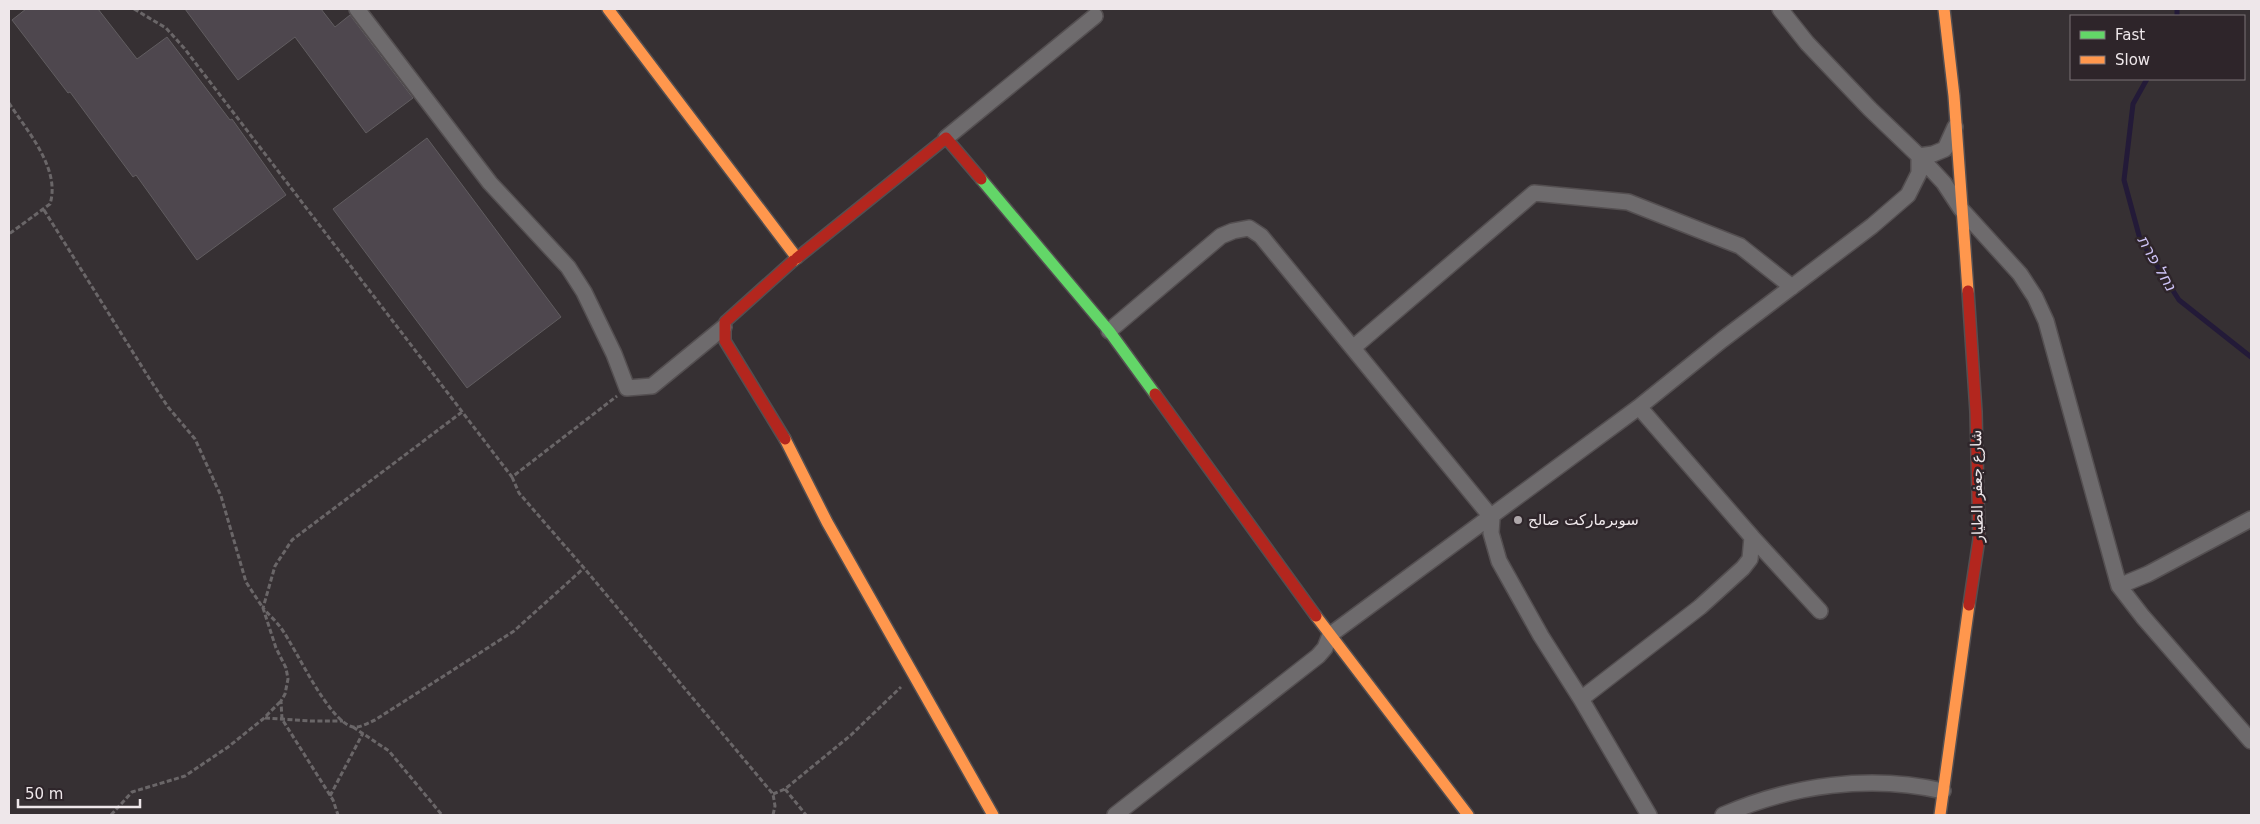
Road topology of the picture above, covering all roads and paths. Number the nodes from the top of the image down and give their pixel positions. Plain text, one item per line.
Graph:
1 (134, 9) edge
2 (357, 9) edge
3 (608, 9) edge
4 (1780, 9) edge
5 (1944, 9) edge
6 (1096, 11) edge
7 (9, 103) edge
8 (1955, 126) junction
9 (946, 138) junction
10 (1919, 156) junction
11 (1961, 209) junction
12 (44, 210) junction
13 (9, 234) edge
14 (797, 258) junction
15 (1792, 287) junction
16 (724, 327) junction
17 (1109, 330) junction
18 (1354, 347) junction
19 (627, 388) junction
20 (1639, 407) junction
21 (462, 412) junction
22 (512, 477) junction
23 (1492, 518) junction
24 (2251, 519) edge
25 (1752, 537) junction
26 (584, 568) junction
27 (2119, 586) junction
28 (263, 608) junction
29 (1820, 611) dead end
30 (1330, 635) junction
31 (914, 674) junction
32 (1581, 699) junction
33 (281, 701) junction
34 (264, 718) junction
35 (282, 719) junction
36 (343, 721) junction
37 (352, 726) junction
38 (363, 733) junction
39 (2251, 741) edge
40 (785, 789) junction
41 (1943, 791) junction
42 (773, 794) junction
43 (330, 796) junction
44 (111, 815) edge
45 (338, 815) edge
46 (442, 815) edge
47 (773, 815) edge
48 (806, 815) edge
49 (993, 815) edge
50 (1115, 815) edge
51 (1468, 815) edge
52 (1649, 815) edge
53 (1723, 815) edge
54 (1940, 815) edge

1 - 21 path
2 - 19 street
3 - 14 street
4 - 10 street
5 - 8 street, شارع جعفر الطيار
6 - 9 street
7 - 12 path
8 - 10 street
8 - 11 street, شارع جعفر الطيار
9 - 14 street
9 - 17 street
10 - 11 street
10 - 15 street
11 - 27 street
11 - 41 street, شارع جعفر الطيار
12 - 13 path
12 - 28 path
14 - 16 street
15 - 18 street
15 - 20 street
16 - 19 street
16 - 31 street
17 - 18 street
17 - 30 street
18 - 23 street
19 - 22 path
20 - 23 street
20 - 25 street
21 - 22 path
21 - 28 path
22 - 26 path
23 - 30 street
23 - 32 street
24 - 27 street
25 - 29 street
25 - 32 street
26 - 37 path
26 - 42 path
27 - 39 street
28 - 33 path
28 - 36 path
30 - 50 street
30 - 51 street
31 - 40 path
31 - 49 street
32 - 52 street
33 - 34 path
33 - 35 path
34 - 35 path
34 - 44 path
35 - 36 path
35 - 43 path
36 - 37 path
37 - 38 path
38 - 43 path
38 - 46 path
40 - 42 path
40 - 48 path
41 - 53 street
41 - 54 street, شارع جعفر الطيار
42 - 47 path
43 - 45 path

